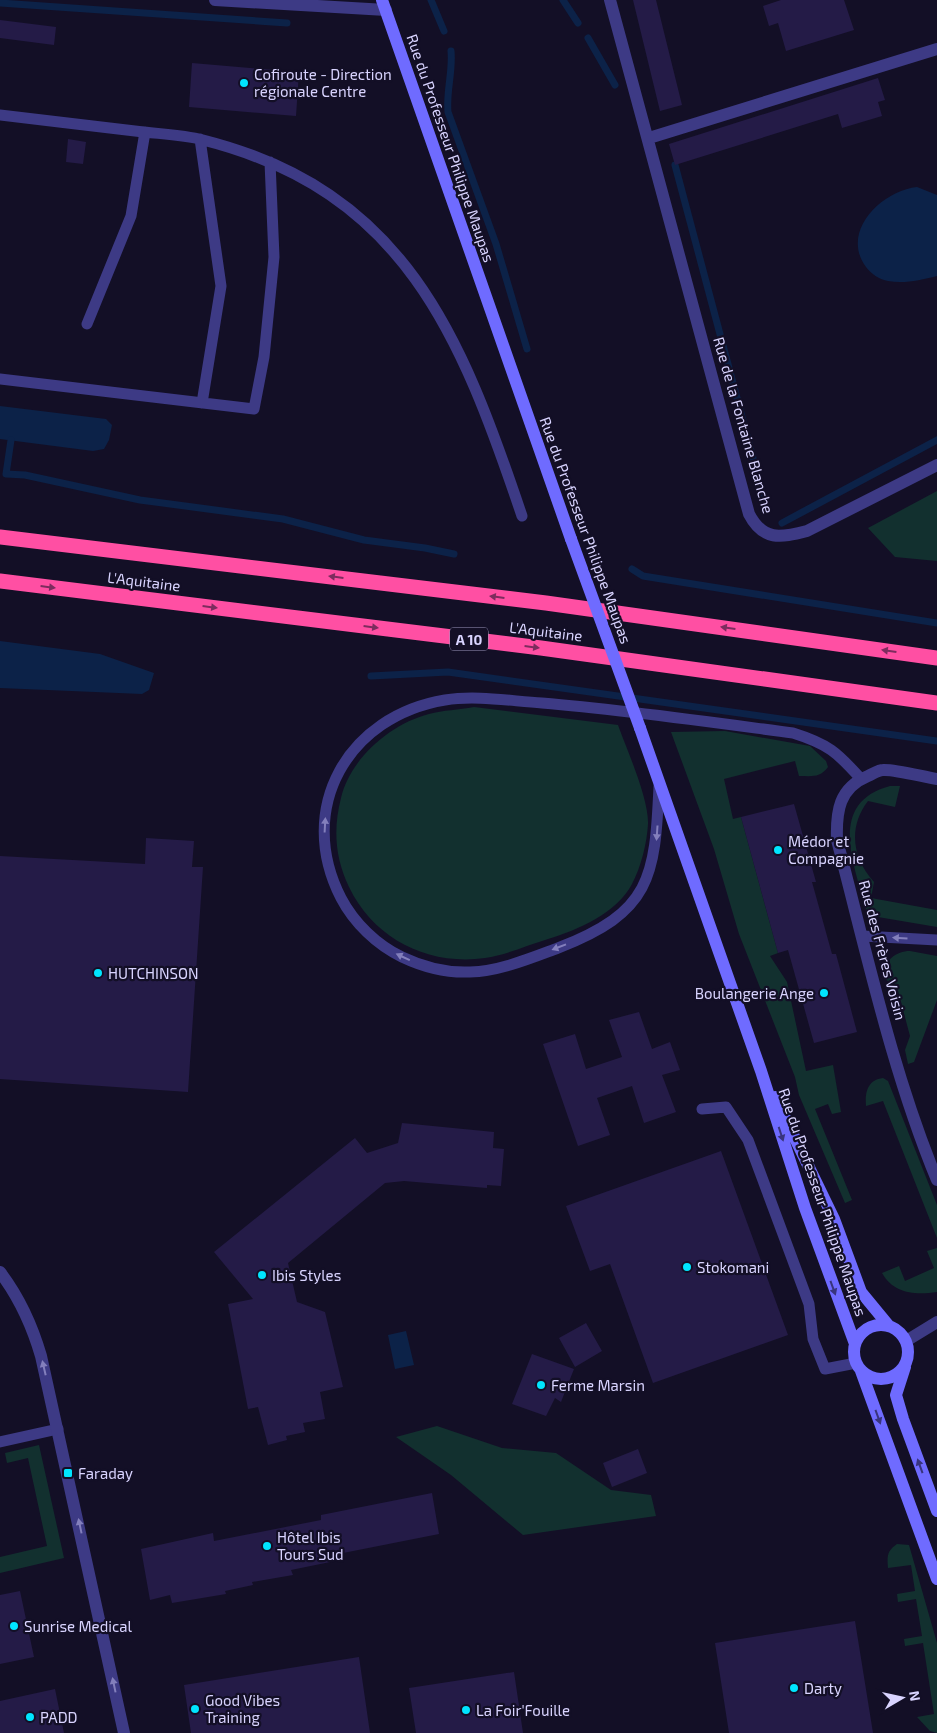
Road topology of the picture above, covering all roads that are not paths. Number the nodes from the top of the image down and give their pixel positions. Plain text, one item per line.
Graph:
1 (215, 0) edge
2 (610, 0) edge
3 (384, 5) edge
4 (937, 49) edge
5 (0, 115) edge
6 (145, 132) junction
7 (649, 138) junction
8 (200, 139) junction
9 (270, 162) junction
10 (87, 324) dead end
11 (0, 379) edge
12 (202, 403) junction
13 (937, 464) edge
14 (522, 516) dead end
15 (0, 537) edge
16 (0, 581) edge
17 (937, 658) edge
18 (937, 703) edge
19 (861, 779) junction
20 (937, 779) edge
21 (659, 784) junction
22 (862, 936) junction
23 (937, 940) edge
24 (761, 1071) junction
25 (702, 1109) dead end
26 (937, 1180) edge
27 (0, 1272) edge
28 (937, 1322) edge
29 (889, 1326) junction
30 (906, 1341) junction
31 (855, 1344) junction
32 (906, 1364) junction
33 (859, 1367) junction
34 (58, 1429) junction
35 (0, 1442) edge
36 (937, 1512) edge
37 (937, 1579) edge
38 (124, 1733) edge

1 - 3 street
2 - 7 street, Rue de la Fontaine Blanche
3 - 21 street, Rue du Professeur Philippe Maupas, bridge
4 - 7 street
5 - 6 lane
6 - 8 lane
6 - 10 lane
7 - 13 street, Rue de la Fontaine Blanche
8 - 9 lane
8 - 12 lane
9 - 12 lane
9 - 14 lane
11 - 12 lane
17 -> 15 highway, L'Aquitaine
16 -> 18 highway, L'Aquitaine / A 10
19 - 20 street, Rue des Frères Voisin
21 -> 19 lane
19 - 22 street, Rue des Frères Voisin
21 - 24 street, Rue du Professeur Philippe Maupas
23 -> 22 lane
22 - 26 street, Rue des Frères Voisin
24 - 29 street, Rue du Professeur Philippe Maupas
24 -> 31 street, Rue du Professeur Philippe Maupas
25 - 33 lane
34 -> 27 street
28 - 30 street
29 - 30 street
29 - 31 street
30 - 32 street
31 - 33 street
32 - 33 street
36 -> 32 street
33 -> 37 street
34 - 35 lane
38 -> 34 street

